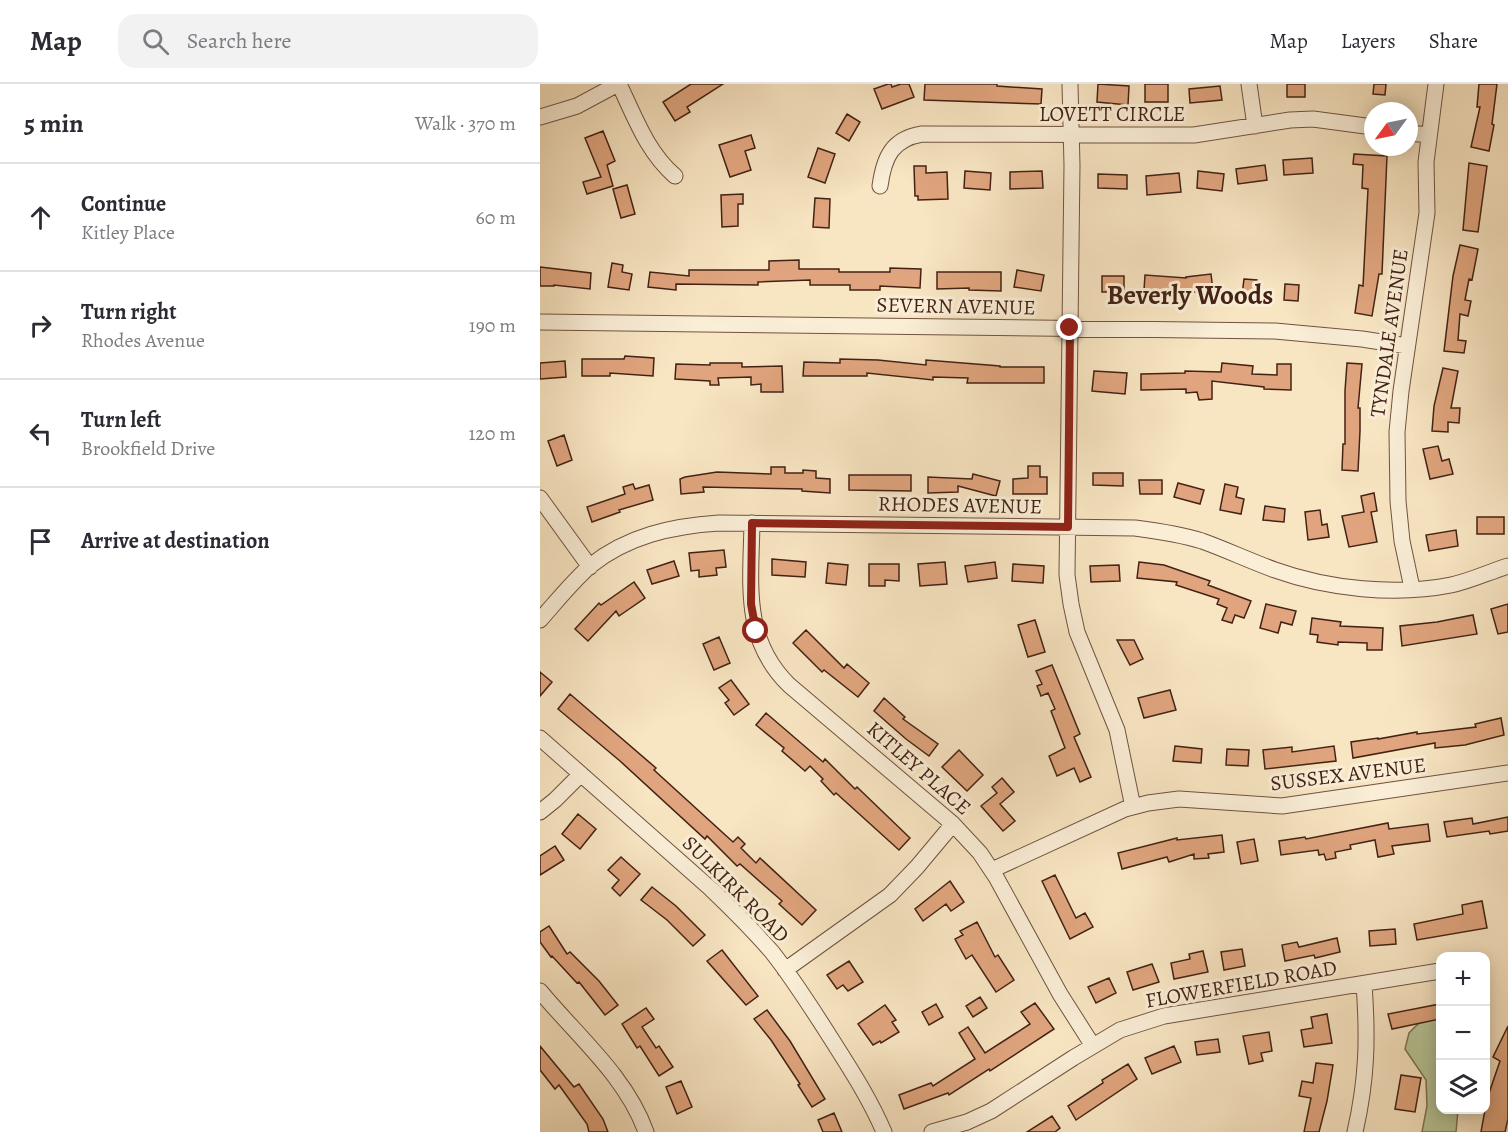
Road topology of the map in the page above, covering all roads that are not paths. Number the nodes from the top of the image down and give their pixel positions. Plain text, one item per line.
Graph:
1 (619, 84) edge
2 (1070, 84) edge
3 (1249, 84) edge
4 (1436, 84) edge
5 (540, 117) edge
6 (1255, 126) junction
7 (1364, 126) edge
8 (1418, 133) edge
9 (1071, 135) junction
10 (1429, 135) junction
11 (675, 176) dead end
12 (880, 186) dead end
13 (540, 322) edge
14 (1070, 328) junction
15 (1407, 346) junction
16 (540, 498) edge
17 (752, 523) junction
18 (1068, 527) junction
19 (1508, 566) edge
20 (590, 567) junction
21 (1412, 588) junction
22 (540, 620) edge
23 (540, 738) edge
24 (1508, 773) edge
25 (581, 774) junction
26 (1133, 807) junction
27 (540, 812) edge
28 (953, 824) junction
29 (992, 870) junction
30 (785, 970) junction
31 (1436, 973) edge
32 (1364, 984) junction
33 (540, 991) edge
34 (1093, 1046) junction
35 (646, 1132) edge
36 (884, 1132) edge
37 (932, 1132) edge
38 (1355, 1132) edge

1 - 5 street
1 - 11 street
2 - 9 street
3 - 6 street
4 - 10 street, TYNDALE AVENUE
6 - 7 street, LOVETT CIRCLE
6 - 9 street, LOVETT CIRCLE
8 - 10 street
9 - 12 street, LOVETT CIRCLE
9 - 14 street
10 - 15 street, TYNDALE AVENUE
13 - 14 street, SEVERN AVENUE
14 - 15 street, SEVERN AVENUE
14 - 18 street
15 - 21 street, TYNDALE AVENUE
16 - 20 street
17 - 18 street, RHODES AVENUE
17 - 20 street, RHODES AVENUE
17 - 28 street, KITLEY PLACE
18 - 21 street, RHODES AVENUE
18 - 26 street
19 - 21 street, RHODES AVENUE
20 - 22 street, RHODES AVENUE
23 - 25 street, SULKIRK ROAD
24 - 26 street, SUSSEX AVENUE
25 - 27 street
25 - 30 street, SULKIRK ROAD
26 - 29 street, SUSSEX AVENUE
28 - 29 street, KITLEY PLACE
28 - 30 street
29 - 34 street, KITLEY PLACE
30 - 36 street, SULKIRK ROAD
31 - 32 street, FLOWERFIELD ROAD
32 - 34 street, FLOWERFIELD ROAD
32 - 38 street
33 - 35 street
34 - 37 street, FLOWERFIELD ROAD

